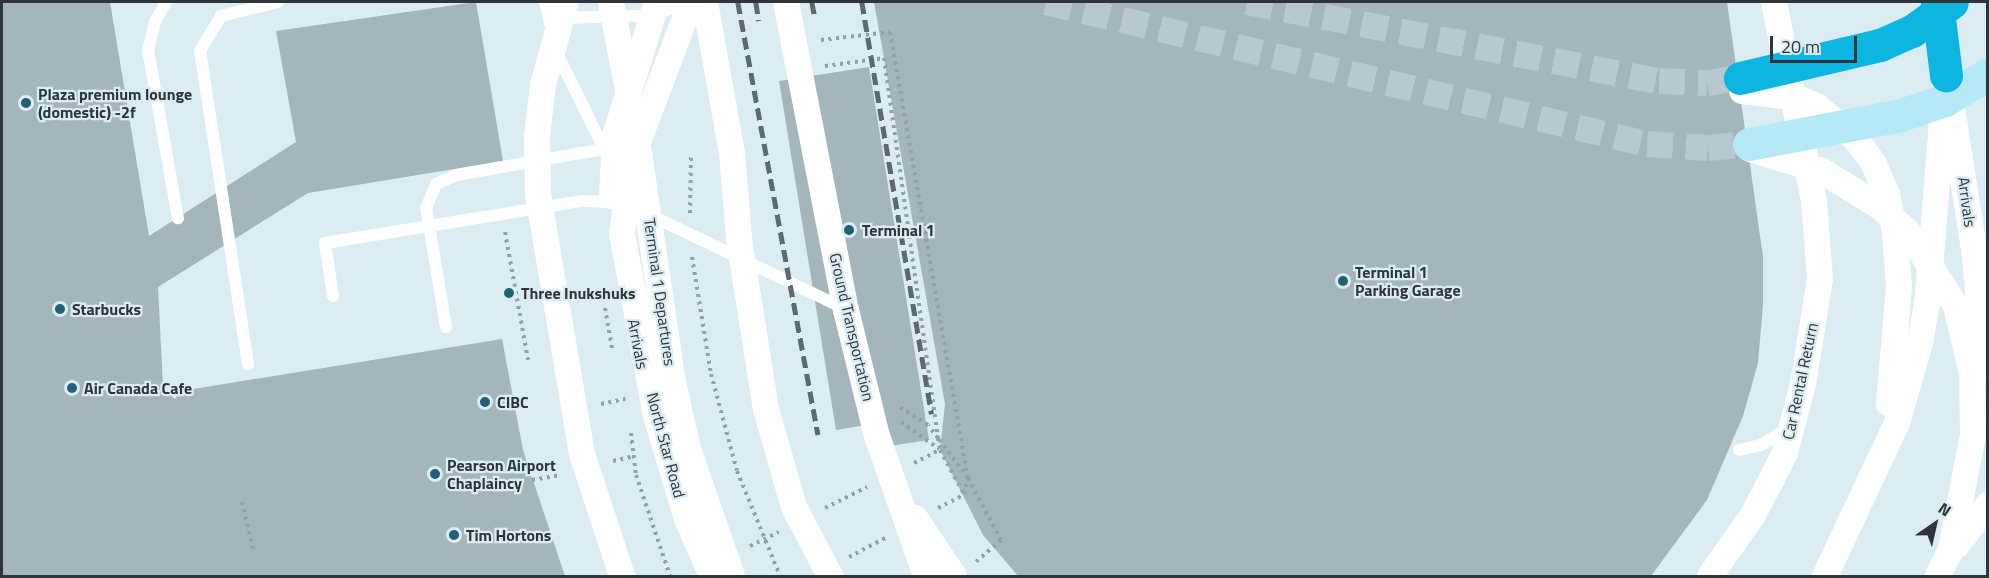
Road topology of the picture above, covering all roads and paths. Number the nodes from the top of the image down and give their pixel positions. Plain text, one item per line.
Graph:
1 (166, 2) edge
2 (278, 2) edge
3 (545, 2) edge
4 (611, 2) edge
5 (657, 2) edge
6 (684, 2) edge
7 (691, 2) edge
8 (697, 2) edge
9 (705, 2) edge
10 (786, 2) edge
11 (1774, 2) edge
12 (1937, 2) edge
13 (1952, 2) edge
14 (557, 10) edge
15 (818, 41) dead end
16 (821, 67) dead end
17 (1988, 74) edge
18 (1946, 75) junction
19 (1741, 85) joint
20 (1749, 146) joint
21 (605, 149) junction
22 (691, 157) dead end
23 (623, 202) junction
24 (178, 218) dead end
25 (503, 219) dead end
26 (429, 225) junction
27 (690, 226) dead end
28 (690, 249) dead end
29 (731, 255) junction
30 (333, 296) dead end
31 (846, 310) junction
32 (446, 327) dead end
33 (528, 360) dead end
34 (248, 364) dead end
35 (624, 399) dead end
36 (601, 404) dead end
37 (886, 405) dead end
38 (1792, 426) junction
39 (877, 436) junction
40 (938, 438) junction
41 (929, 440) dead end
42 (940, 450) junction
43 (1739, 450) dead end
44 (633, 456) dead end
45 (1988, 457) edge
46 (612, 462) dead end
47 (565, 474) dead end
48 (968, 478) junction
49 (532, 480) dead end
50 (242, 502) dead end
51 (1862, 505) junction
52 (1988, 505) edge
53 (254, 553) dead end
54 (1948, 565) edge
55 (961, 573) edge
56 (621, 576) edge
57 (706, 576) edge
58 (712, 576) edge
59 (732, 576) edge
60 (780, 576) edge
61 (818, 576) edge
62 (830, 576) edge
63 (926, 576) edge
64 (1710, 576) edge
65 (1825, 576) edge
66 (1933, 576) edge
67 (1938, 576) edge

1 - 24 lane
2 - 34 lane
3 - 14 lane
4 - 59 street, Terminal 1 Departures
5 - 57 street, Arrivals
6 - 14 lane
7 - 23 street, North Star Road
8 - 29 street
9 - 62 street
10 - 31 street, Ground Transportation
11 - 38 street, Car Rental Return
12 - 18 highway
13 - 19 highway
14 - 21 lane
14 - 56 street
15 - 48 path
16 - 40 path
17 - 20 street
18 - 51 street
18 - 54 street, Arrivals
19 - 51 street
20 - 54 street
21 - 23 lane
21 - 26 lane
22 - 27 path
23 - 26 lane
23 - 29 lane
23 - 58 street, North Star Road
25 - 33 path
26 - 30 lane
26 - 32 lane
28 - 60 path
29 - 31 lane
29 - 61 street
31 - 39 street, Ground Transportation
35 - 36 path
37 - 40 path
38 - 43 lane
38 - 64 street, Car Rental Return
39 - 55 street
39 - 63 street, Ground Transportation
40 - 42 path
40 - 48 path
41 - 42 path
42 - 48 path
44 - 46 path
45 - 54 street
47 - 49 path
48 - 55 path
50 - 53 path
51 - 65 street
52 - 66 street
54 - 67 street

